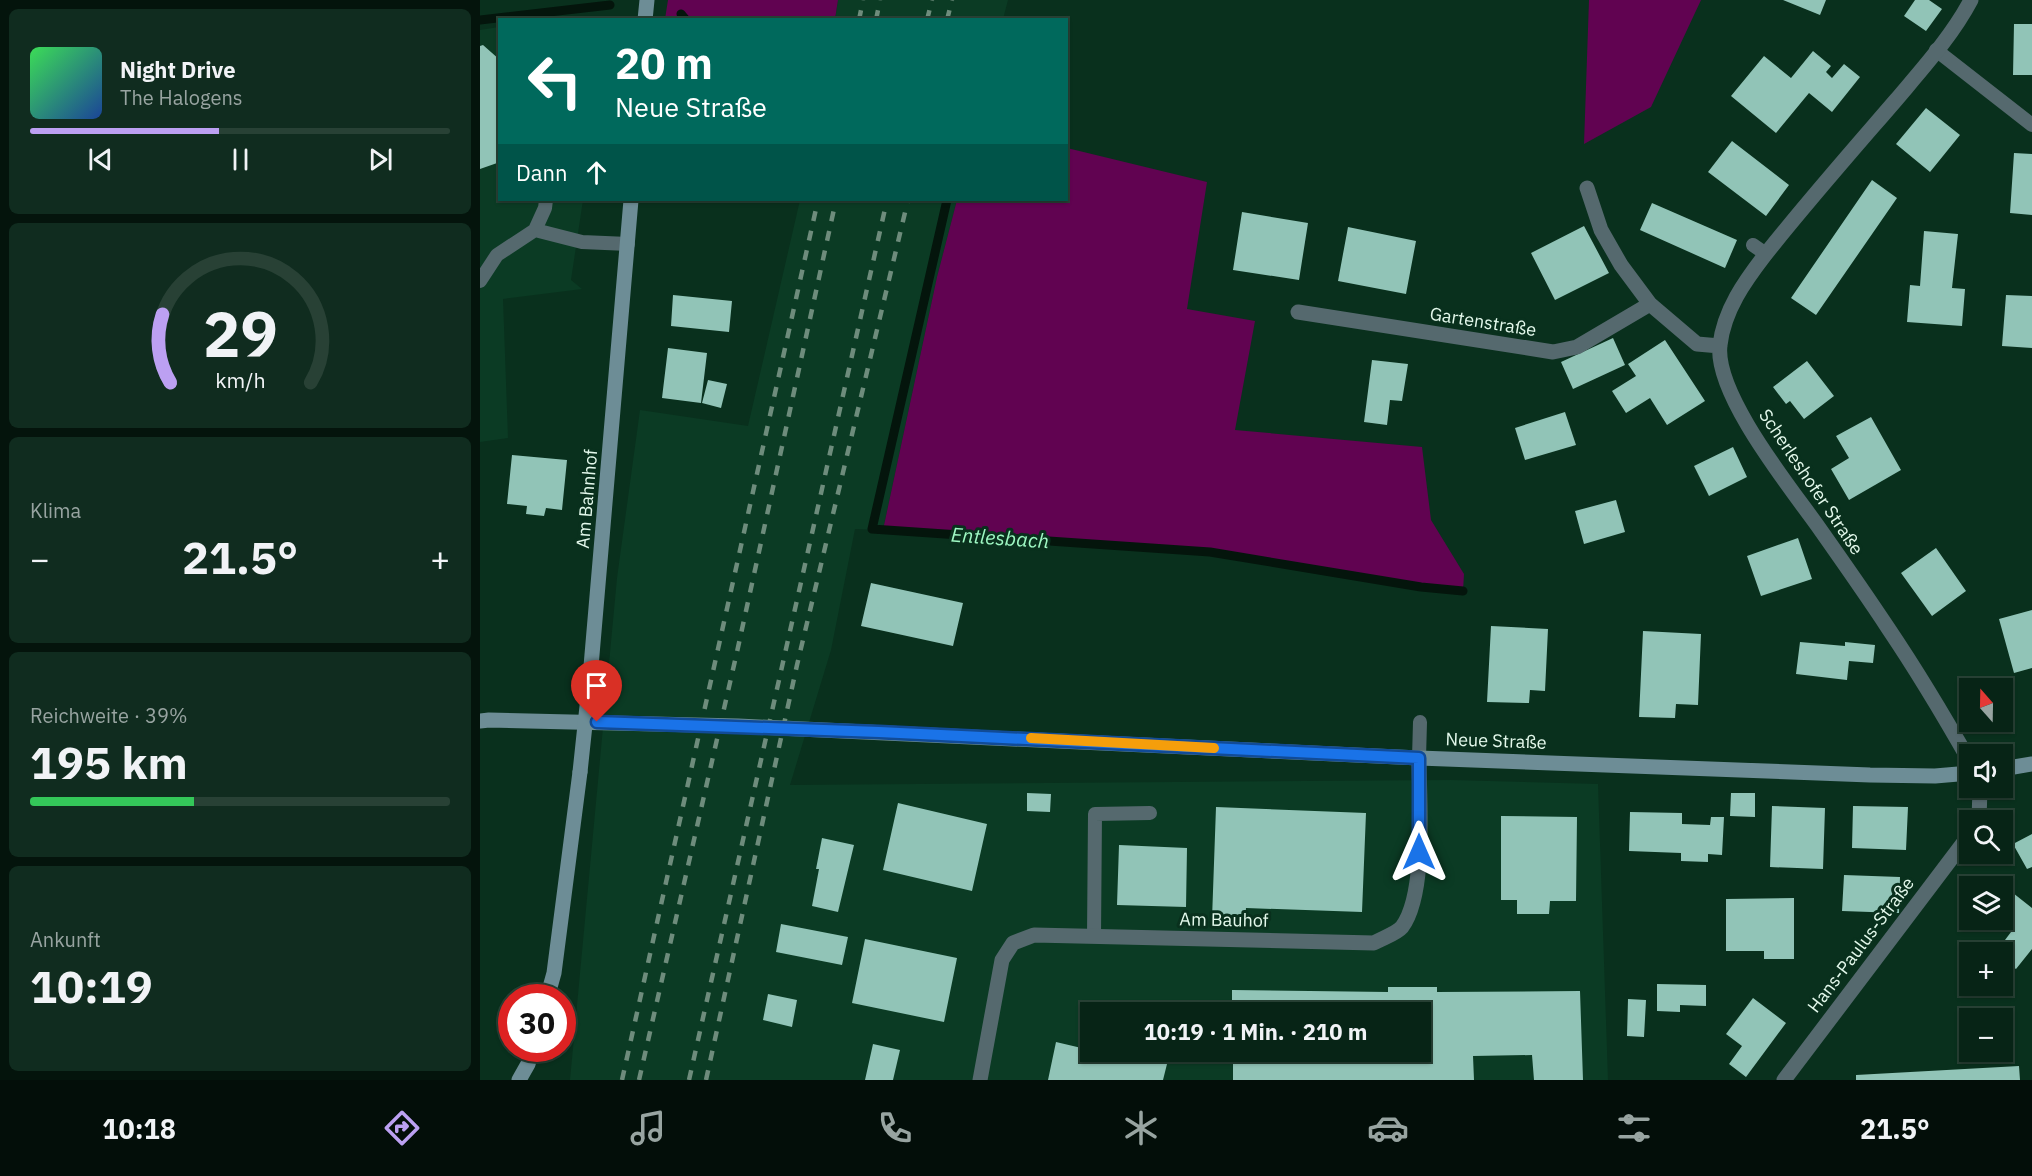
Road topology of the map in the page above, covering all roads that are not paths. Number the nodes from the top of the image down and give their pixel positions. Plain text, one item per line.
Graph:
1 (647, 0) edge
2 (1971, 0) edge
3 (645, 18) edge
4 (1936, 50) junction
5 (2032, 125) edge
6 (1587, 188) dead end
7 (546, 201) edge
8 (631, 201) edge
9 (535, 230) junction
10 (627, 244) junction
11 (1753, 244) dead end
12 (1766, 254) junction
13 (480, 281) edge
14 (1650, 304) junction
15 (1298, 312) dead end
16 (1720, 346) junction
17 (480, 721) edge
18 (1420, 722) dead end
19 (1960, 744) edge
20 (1419, 758) junction
21 (2032, 764) edge
22 (2013, 767) edge
23 (1959, 773) edge
24 (1150, 813) dead end
25 (1959, 849) edge
26 (1094, 936) junction
27 (551, 984) edge
28 (529, 1062) edge
29 (519, 1080) edge
30 (981, 1080) edge
31 (1784, 1080) edge

1 - 3 street
2 - 4 street, Scherleshofer Straße
4 - 5 lane
4 - 12 street, Scherleshofer Straße
6 - 14 street
7 - 9 lane
8 - 10 street, Am Bahnhof
9 - 10 lane
9 - 13 lane
10 - 27 street, Am Bahnhof, bridge
11 - 12 lane
12 - 16 street, Scherleshofer Straße
14 - 15 street, Gartenstraße
14 - 16 street
16 - 19 street, Scherleshofer Straße
17 - 20 street, Neue Straße
18 - 20 lane
20 - 23 street, Neue Straße
20 - 26 street, Am Bauhof
21 - 22 street
24 - 26 lane
25 - 31 street, Hans-Paulus-Straße
26 - 30 street, Am Bauhof
28 - 29 street

